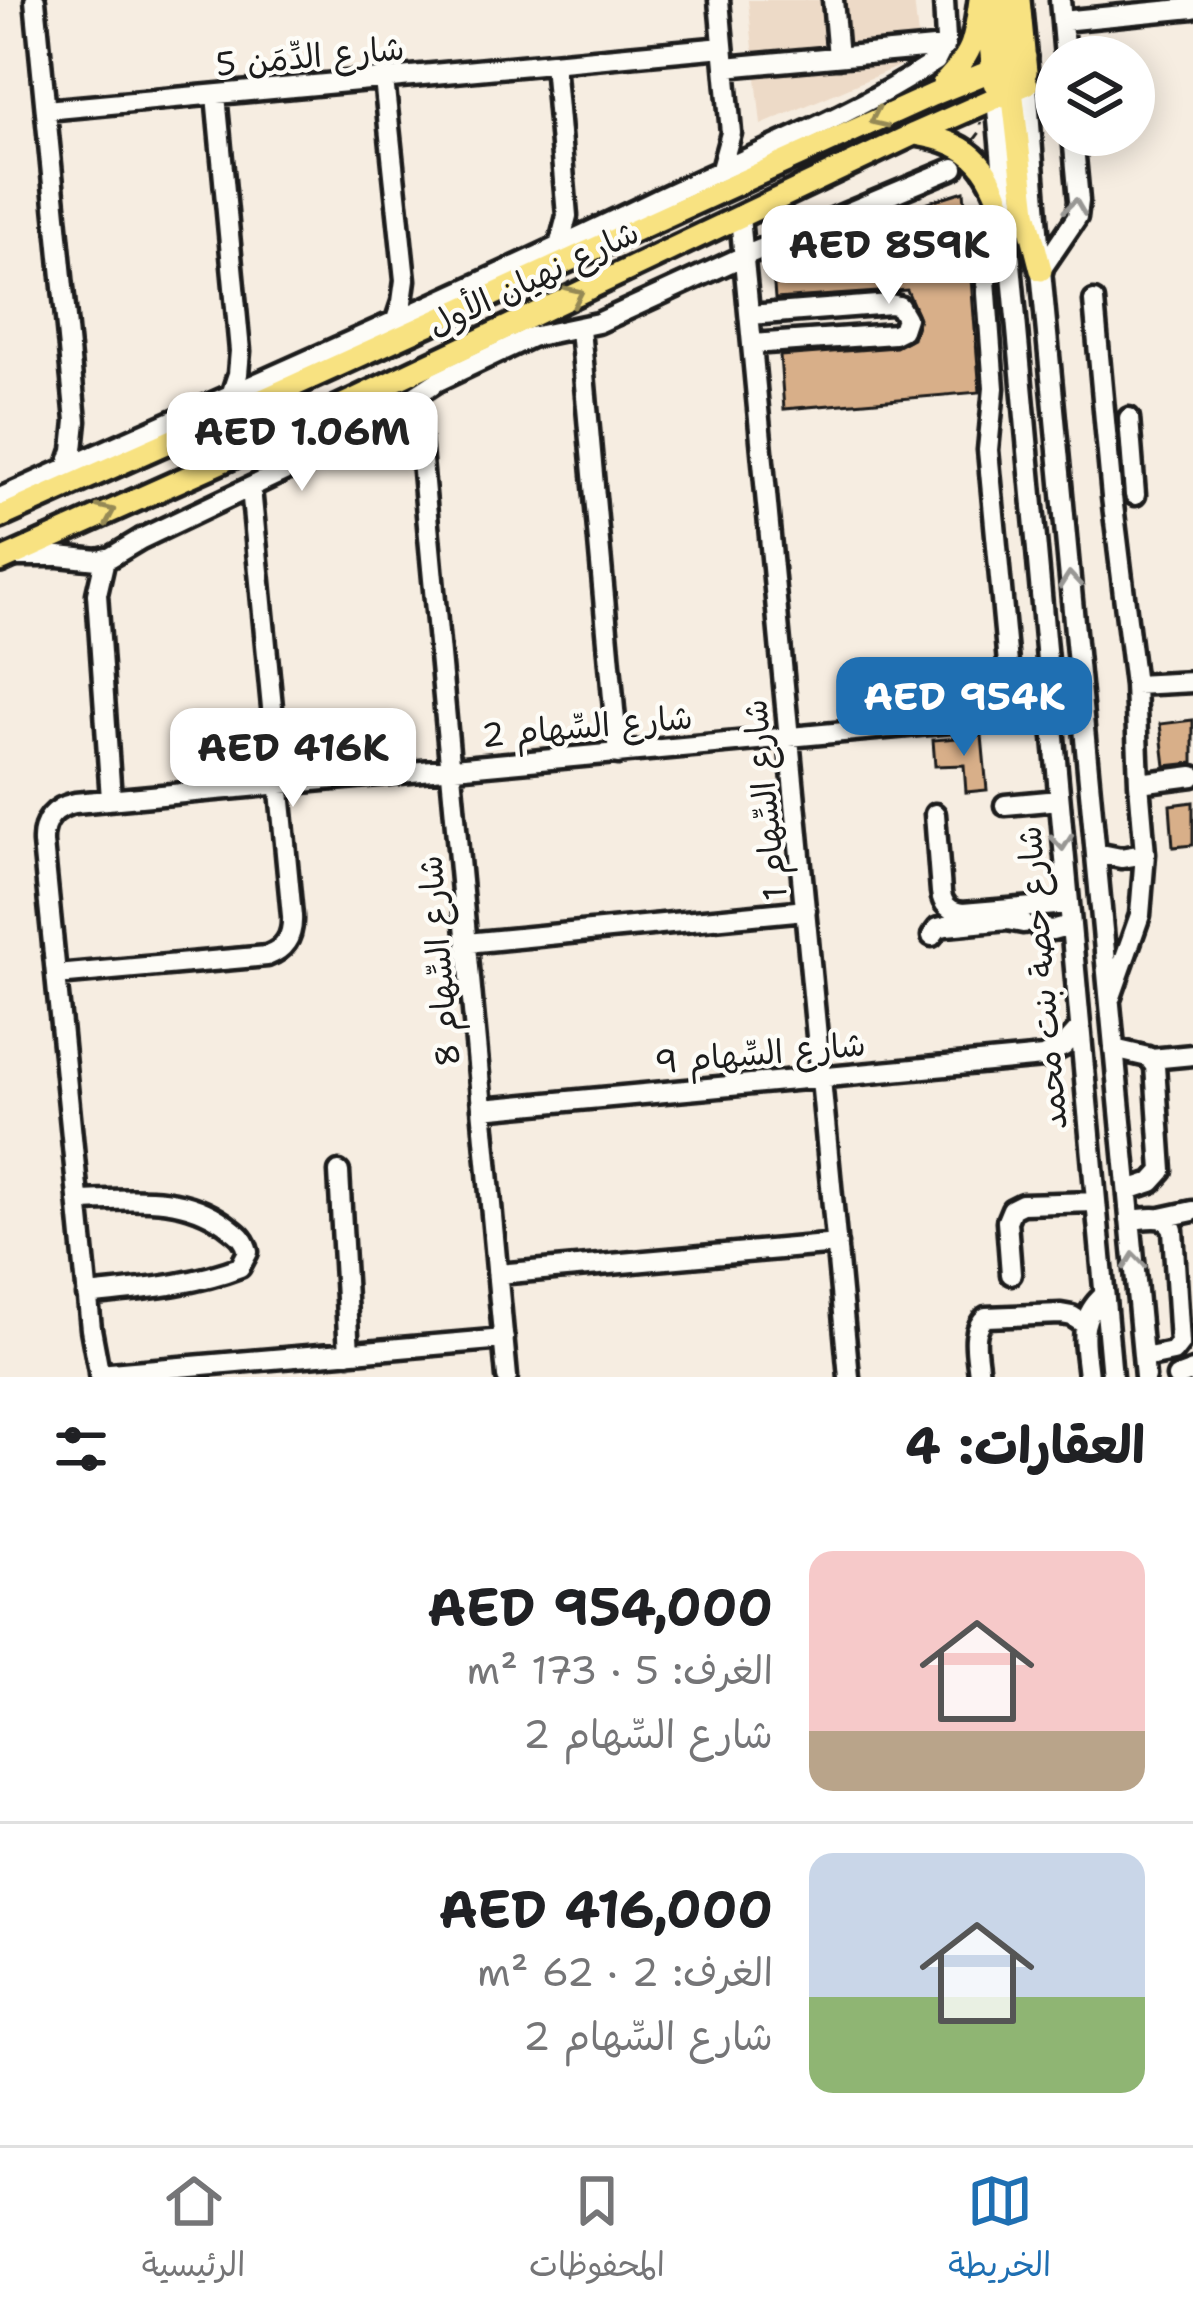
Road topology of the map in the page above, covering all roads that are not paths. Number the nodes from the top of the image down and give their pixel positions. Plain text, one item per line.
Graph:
1 (35, 0) edge
2 (719, 0) edge
3 (833, 0) edge
4 (944, 0) edge
5 (983, 0) edge
6 (1000, 0) edge
7 (1018, 0) edge
8 (1060, 0) edge
9 (1193, 8) edge
10 (1062, 21) junction
11 (1064, 36) edge
12 (945, 47) junction
13 (724, 57) junction
14 (838, 57) junction
15 (554, 63) junction
16 (1008, 64) junction
17 (384, 79) junction
18 (1012, 91) junction
19 (216, 94) junction
20 (932, 95) junction
21 (46, 110) junction
22 (731, 124) junction
23 (914, 134) junction
24 (795, 138) junction
25 (837, 139) junction
26 (769, 149) junction
27 (1075, 156) edge
28 (955, 168) dead end
29 (722, 169) junction
30 (566, 206) junction
31 (740, 217) junction
32 (607, 224) junction
33 (982, 226) dead end
34 (1010, 227) junction
35 (559, 246) junction
36 (744, 256) junction
37 (1041, 270) junction
38 (405, 280) junction
39 (1094, 301) dead end
40 (438, 302) junction
41 (1016, 308) junction
42 (988, 311) junction
43 (749, 315) junction
44 (395, 323) junction
45 (580, 328) junction
46 (752, 344) junction
47 (240, 352) junction
48 (279, 374) junction
49 (231, 395) junction
50 (416, 396) junction
51 (1025, 416) junction
52 (1129, 418) dead end
53 (311, 420) junction
54 (76, 421) junction
55 (991, 421) junction
56 (116, 446) junction
57 (307, 461) junction
58 (67, 468) junction
59 (251, 488) junction
60 (1135, 495) dead end
61 (0, 498) edge
62 (0, 517) edge
63 (4, 559) edge
64 (105, 559) junction
65 (1193, 682) edge
66 (1135, 685) junction
67 (1050, 713) junction
68 (1013, 717) junction
69 (789, 738) junction
70 (618, 754) junction
71 (451, 769) junction
72 (1193, 776) edge
73 (1139, 783) junction
74 (280, 784) junction
75 (111, 800) junction
76 (1059, 800) junction
77 (1006, 805) dead end
78 (935, 814) dead end
79 (1096, 853) junction
80 (1145, 854) junction
81 (1100, 902) junction
82 (1142, 902) junction
83 (1068, 904) junction
84 (806, 910) junction
85 (1071, 932) junction
86 (932, 936) dead end
87 (467, 943) junction
88 (57, 975) junction
89 (1110, 1002) junction
90 (1080, 1028) junction
91 (1114, 1049) junction
92 (1193, 1055) edge
93 (1043, 1057) junction
94 (1151, 1059) junction
95 (821, 1078) junction
96 (1084, 1078) junction
97 (482, 1109) junction
98 (339, 1172) dead end
99 (1127, 1190) junction
100 (78, 1201) junction
101 (1096, 1202) junction
102 (1193, 1211) edge
103 (1161, 1218) junction
104 (1130, 1220) junction
105 (837, 1244) junction
106 (498, 1274) junction
107 (1011, 1274) dead end
108 (1105, 1294) junction
109 (88, 1295) junction
110 (1084, 1324) junction
111 (504, 1340) junction
112 (349, 1353) junction
113 (283, 1368) edge
114 (1193, 1370) edge
115 (1146, 1371) edge
116 (99, 1376) edge
117 (508, 1377) edge
118 (849, 1377) edge
119 (979, 1377) edge
120 (1088, 1377) edge
121 (1112, 1377) edge
122 (1177, 1377) edge

1 - 21 street
2 - 13 street
3 - 14 street
4 - 12 street
5 - 16 main road, شارع حصة بنت محمد
5 - 20 main road
6 - 16 main road
7 - 16 main road, شارع حصة بنت محمد
8 - 10 street
9 - 10 street
10 - 11 street
12 - 14 street, شارع الدِّمَن 5
12 - 24 street
13 - 14 street, شارع الدِّمَن 5
13 - 15 street, شارع الدِّمَن 5
13 - 22 street
15 - 17 street, شارع الدِّمَن 5
15 - 30 street
16 - 18 main road, شارع حصة بنت محمد
16 - 18 main road
16 - 20 main road, شارع نهيان الأول
17 - 19 street, شارع الدِّمَن 5
17 - 38 street
18 - 23 main road, شارع نهيان الأول
18 - 34 street, شارع حصة بنت محمد
18 - 37 main road
19 - 21 street, شارع الدِّمَن 5
19 - 47 street
20 -> 25 main road, شارع نهيان الأول
21 - 54 street
22 - 26 street
22 - 29 street
23 - 31 main road, شارع نهيان الأول
23 - 34 main road
24 - 25 main road
24 - 26 street
25 - 62 main road, شارع نهيان الأول
26 - 29 street
37 -> 27 street
28 - 36 street
29 - 32 street
30 - 32 street
30 - 35 street
31 - 36 street, شارع السِّهام 1
53 -> 31 main road, شارع نهيان الأول
32 - 35 street
33 - 42 street
34 - 41 street, شارع حصة بنت محمد
35 - 40 street
36 - 43 street, شارع السِّهام 1
36 - 45 street
79 -> 37 street, شارع حصة بنت محمد
38 - 40 street
38 - 44 street
39 - 66 street
40 - 44 street
41 - 42 street
41 - 51 street, شارع حصة بنت محمد
42 - 55 street
43 - 46 street, شارع السِّهام 1
43 - 46 street
44 - 48 street
45 - 50 street
45 - 70 street
46 - 69 street, شارع السِّهام 1
47 - 48 street
47 - 49 street
48 - 49 street
49 - 56 street
50 - 57 street
50 - 71 street, شارع السِّهام 8
51 - 55 street
51 - 67 street, شارع حصة بنت محمد
52 - 60 street
53 - 57 main road
63 -> 53 main road, شارع نهيان الأول
54 - 56 street
54 - 58 street
55 - 68 street
56 - 58 street
57 - 59 street
58 - 61 street
59 - 64 street
59 - 74 street
63 - 64 street
64 - 75 street
65 - 66 street
66 - 73 street
67 - 68 street, شارع السِّهام 2
67 - 76 street, شارع حصة بنت محمد
68 - 69 street, شارع السِّهام 2
69 - 70 street, شارع السِّهام 2
69 - 84 street, شارع السِّهام 1
70 - 71 street, شارع السِّهام 2
71 - 74 street, شارع السِّهام 2
71 - 87 street, شارع السِّهام 8
72 - 73 street
73 - 80 street
74 - 75 street, شارع السِّهام 2
74 - 88 street
75 - 88 street, شارع السِّهام 2
76 - 77 street
76 -> 83 street, شارع حصة بنت محمد
78 - 83 street
79 - 80 street
79 - 81 street, شارع حصة بنت محمد
80 - 82 street
81 - 82 street
81 - 89 street, شارع حصة بنت محمد
82 - 89 street
83 - 85 street, شارع حصة بنت محمد
84 - 87 street
84 - 95 street, شارع السِّهام 1
85 - 86 street
85 - 90 street, شارع حصة بنت محمد
87 - 97 street, شارع السِّهام 8
88 - 100 street, شارع السِّهام 2
89 - 91 street, شارع حصة بنت محمد
90 - 93 street
90 - 96 street, شارع حصة بنت محمد
91 - 94 street
91 - 99 street, شارع حصة بنت محمد
92 - 94 street
93 - 95 street, شارع السِّهام 9
93 - 96 street
94 - 99 street
95 - 97 street, شارع السِّهام 9
95 - 105 street, شارع السِّهام 1
96 - 101 street, شارع حصة بنت محمد
97 - 106 street, شارع السِّهام 8
98 - 112 street
99 - 104 street, شارع حصة بنت محمد
100 - 109 street, شارع السِّهام 2
100 - 109 street
101 - 107 street
101 - 108 street, شارع حصة بنت محمد
102 - 103 street
103 - 104 street
103 - 115 street
115 -> 104 street, شارع حصة بنت محمد
105 - 106 street
105 - 118 street, شارع السِّهام 1
106 - 111 street, شارع السِّهام 8
108 - 110 street
108 - 121 street, شارع حصة بنت محمد
109 - 116 street, شارع السِّهام 2
110 - 119 street
110 - 120 street
111 - 112 street
111 - 117 street, شارع السِّهام 8
112 - 113 street
113 - 116 street
114 - 122 street

